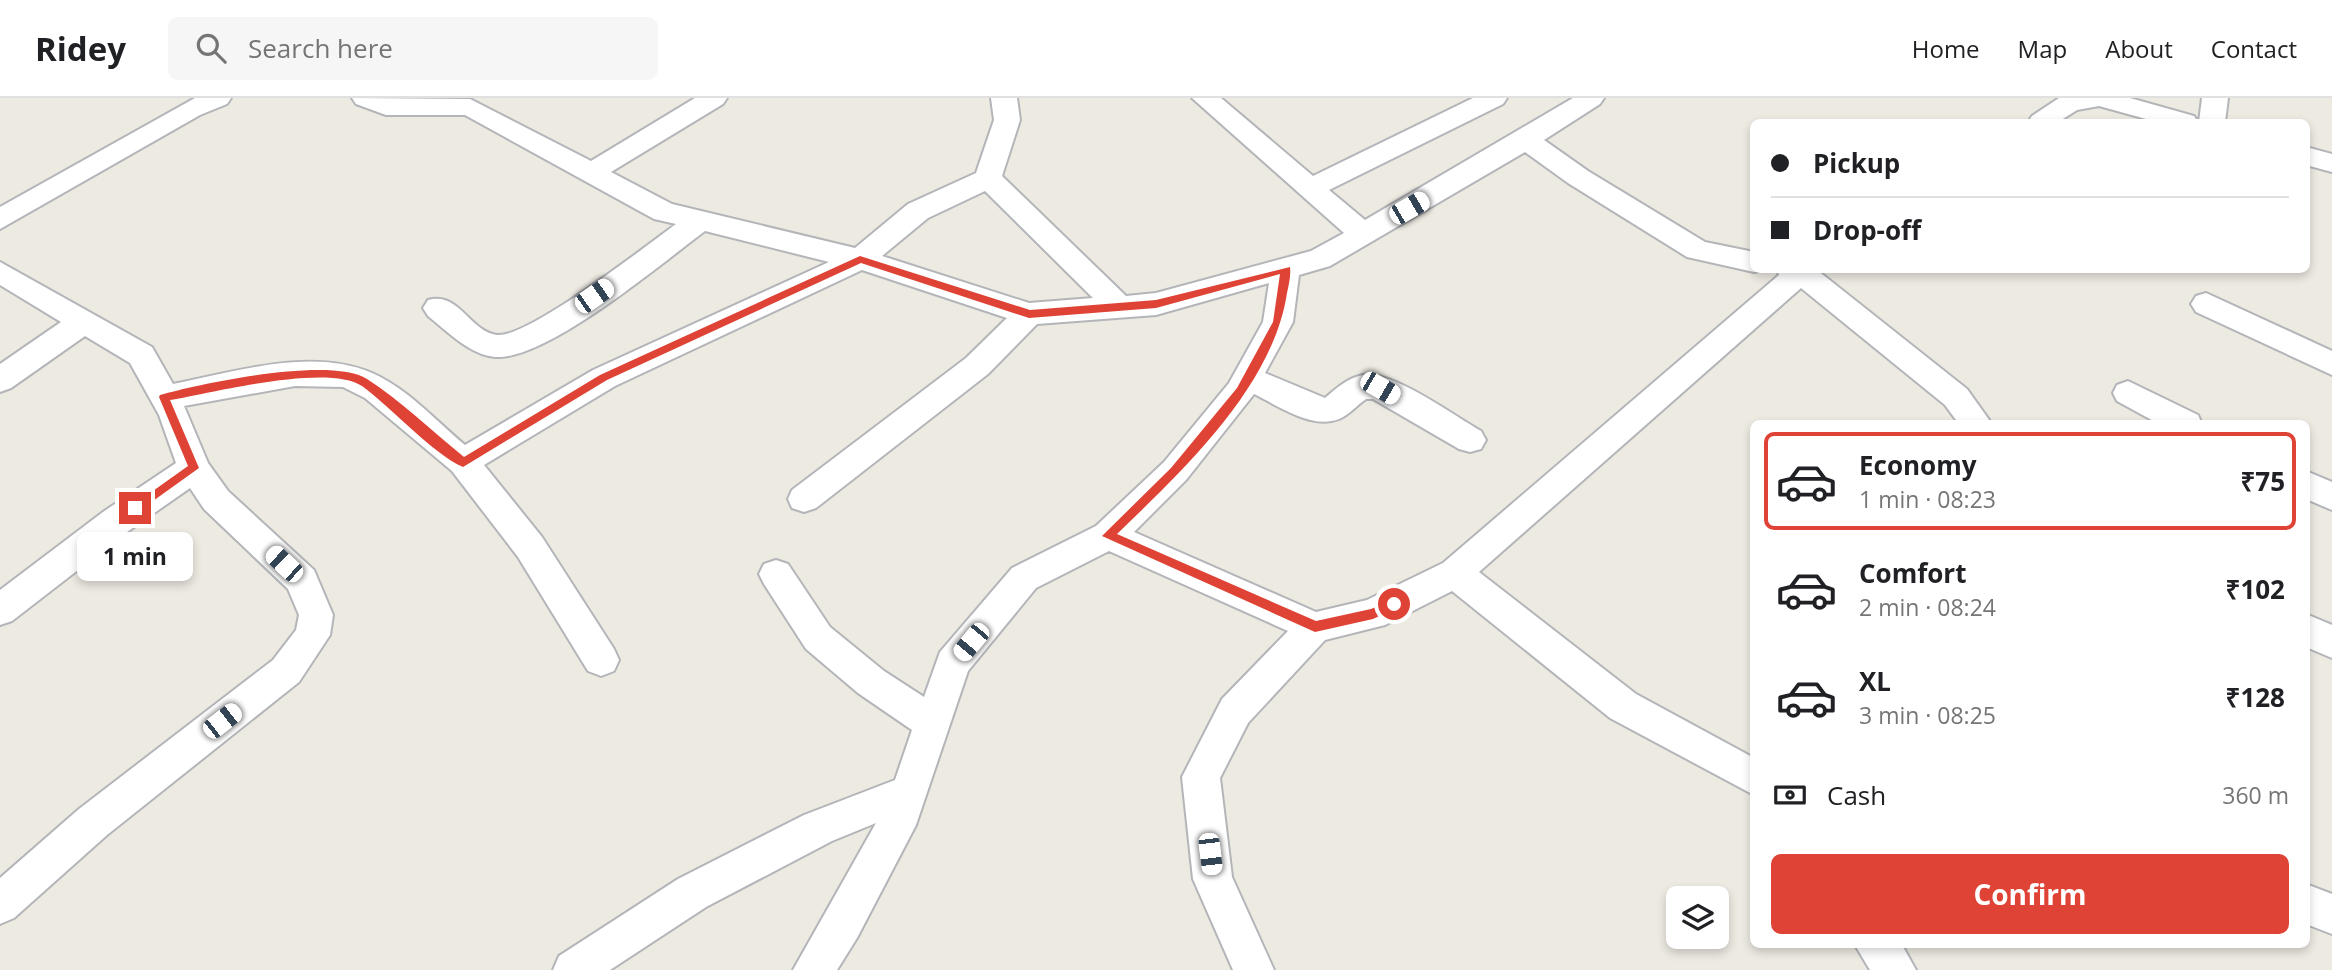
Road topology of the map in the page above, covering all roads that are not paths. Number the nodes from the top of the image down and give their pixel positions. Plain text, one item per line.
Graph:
1 (218, 98) edge
2 (365, 98) edge
3 (714, 98) edge
4 (1004, 98) edge
5 (1205, 98) edge
6 (1494, 98) edge
7 (1591, 98) edge
8 (2099, 98) edge
9 (2215, 98) edge
10 (2045, 119) edge
11 (2174, 119) edge
12 (2212, 119) edge
13 (1525, 140) junction
14 (2310, 157) edge
15 (2332, 163) edge
16 (592, 173) junction
17 (988, 178) junction
18 (1311, 188) junction
19 (4, 210) edge
20 (701, 221) junction
21 (1363, 234) junction
22 (860, 259) junction
23 (1750, 261) edge
24 (1286, 269) junction
25 (0, 272) edge
26 (1794, 273) edge
27 (1799, 273) edge
28 (2206, 304) dead end
29 (1119, 306) junction
30 (438, 308) dead end
31 (1029, 314) junction
32 (84, 321) junction
33 (2327, 352) edge
34 (1247, 378) junction
35 (0, 380) edge
36 (2128, 393) dead end
37 (164, 397) junction
38 (1973, 420) edge
39 (2179, 420) edge
40 (1470, 440) dead end
41 (463, 462) junction
42 (194, 468) junction
43 (2310, 486) edge
44 (2332, 498) edge
45 (804, 499) dead end
46 (1108, 536) junction
47 (1455, 573) junction
48 (776, 574) dead end
49 (0, 610) edge
50 (1315, 627) junction
51 (2310, 631) edge
52 (2332, 643) edge
53 (601, 660) dead end
54 (933, 723) junction
55 (1720, 759) junction
56 (1750, 776) edge
57 (909, 792) junction
58 (1750, 795) edge
59 (0, 904) edge
60 (2310, 906) edge
61 (2332, 914) edge
62 (1878, 948) edge
63 (573, 970) edge
64 (813, 970) edge
65 (1254, 970) edge
66 (1896, 970) edge

1 - 19 street
2 - 16 street
3 - 16 street
4 - 17 street
5 - 18 street
6 - 18 street
7 - 13 street
8 - 10 street
8 - 11 street
9 - 12 street
13 - 21 street
13 - 23 street
14 - 15 street
16 - 20 street
17 - 22 street
17 - 29 street
18 - 21 street
20 - 22 street
20 - 30 street
21 - 24 street
22 - 31 street
22 - 41 street
24 - 29 street
24 - 34 street
25 - 32 street
26 - 47 street
27 - 38 street
28 - 33 street
29 - 31 street
31 - 45 street
32 - 35 street
32 - 37 street
34 - 40 street
34 - 46 street
36 - 39 street
37 - 41 street
37 - 42 street
41 - 53 street
42 - 49 street
42 - 59 street
43 - 44 street
46 - 50 street
46 - 54 street
47 - 50 street
47 - 55 street
48 - 54 street
50 - 65 street
51 - 52 street
54 - 57 street
55 - 56 street
55 - 58 street
57 - 63 street
57 - 64 street
60 - 61 street
62 - 66 street

